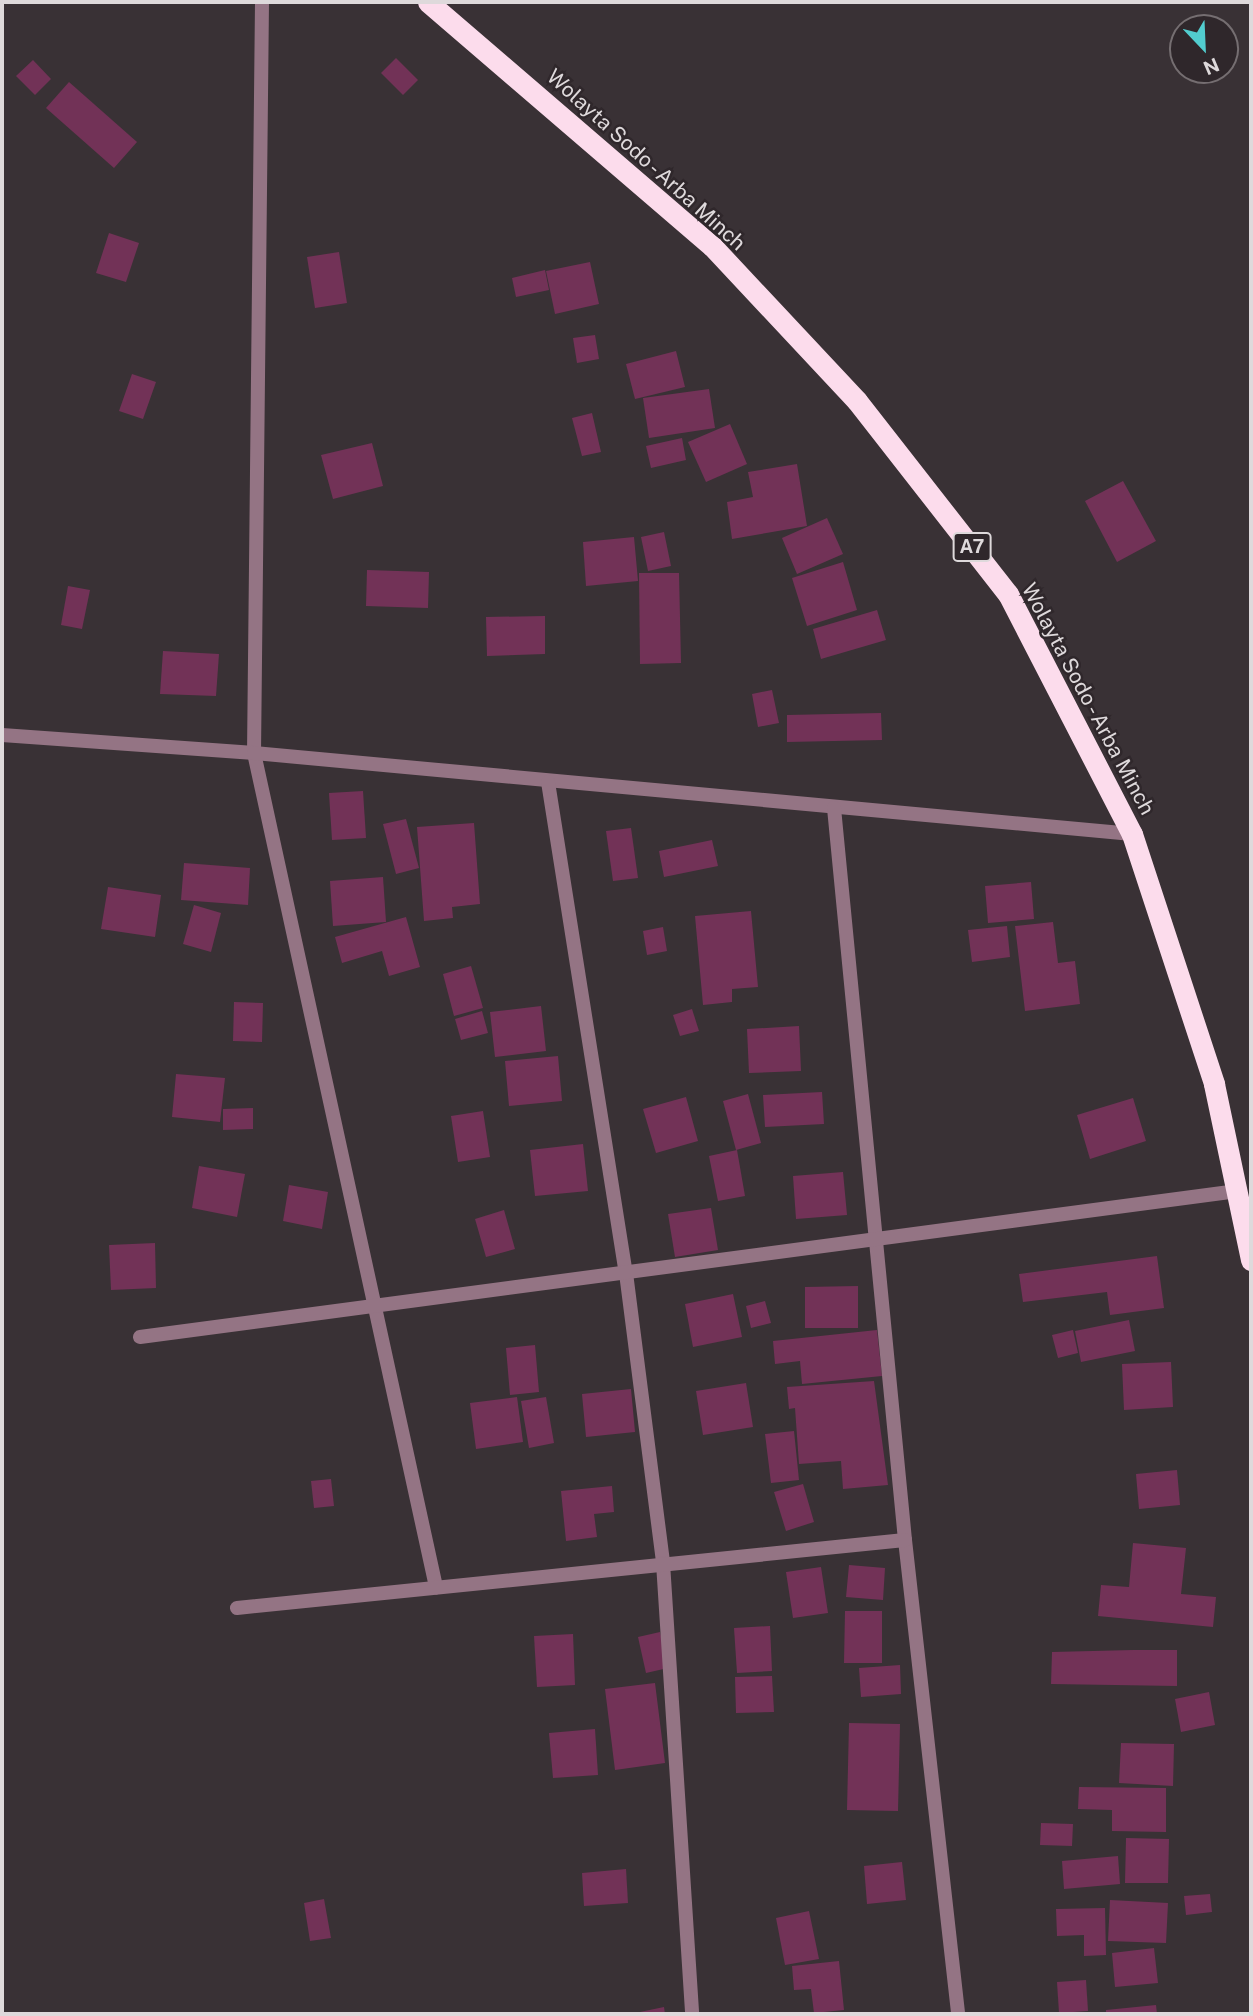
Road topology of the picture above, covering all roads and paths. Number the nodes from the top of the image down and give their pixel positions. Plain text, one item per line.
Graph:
1 (262, 2) edge
2 (428, 2) edge
3 (2, 735) edge
4 (254, 753) junction
5 (548, 782) junction
6 (835, 808) junction
7 (1132, 834) junction
8 (1237, 1191) junction
9 (876, 1239) junction
10 (1251, 1260) edge
11 (626, 1273) junction
12 (375, 1306) junction
13 (140, 1337) dead end
14 (905, 1540) junction
15 (663, 1563) junction
16 (436, 1587) junction
17 (237, 1608) dead end
18 (692, 2014) edge
19 (958, 2014) edge

1 - 4 street
2 - 7 highway, Wolayta Sodo - Arba Minch / A7
3 - 4 street
4 - 5 street
4 - 12 street
5 - 6 street
5 - 11 street
6 - 7 street
6 - 9 street
7 - 8 highway, Wolayta Sodo - Arba Minch / A7
8 - 9 street
8 - 10 highway, Wolayta Sodo - Arba Minch / A7
9 - 11 street
9 - 14 street
11 - 12 street
11 - 15 street
12 - 13 street
12 - 16 street
14 - 15 street
14 - 19 street
15 - 16 street
15 - 18 street
16 - 17 street

